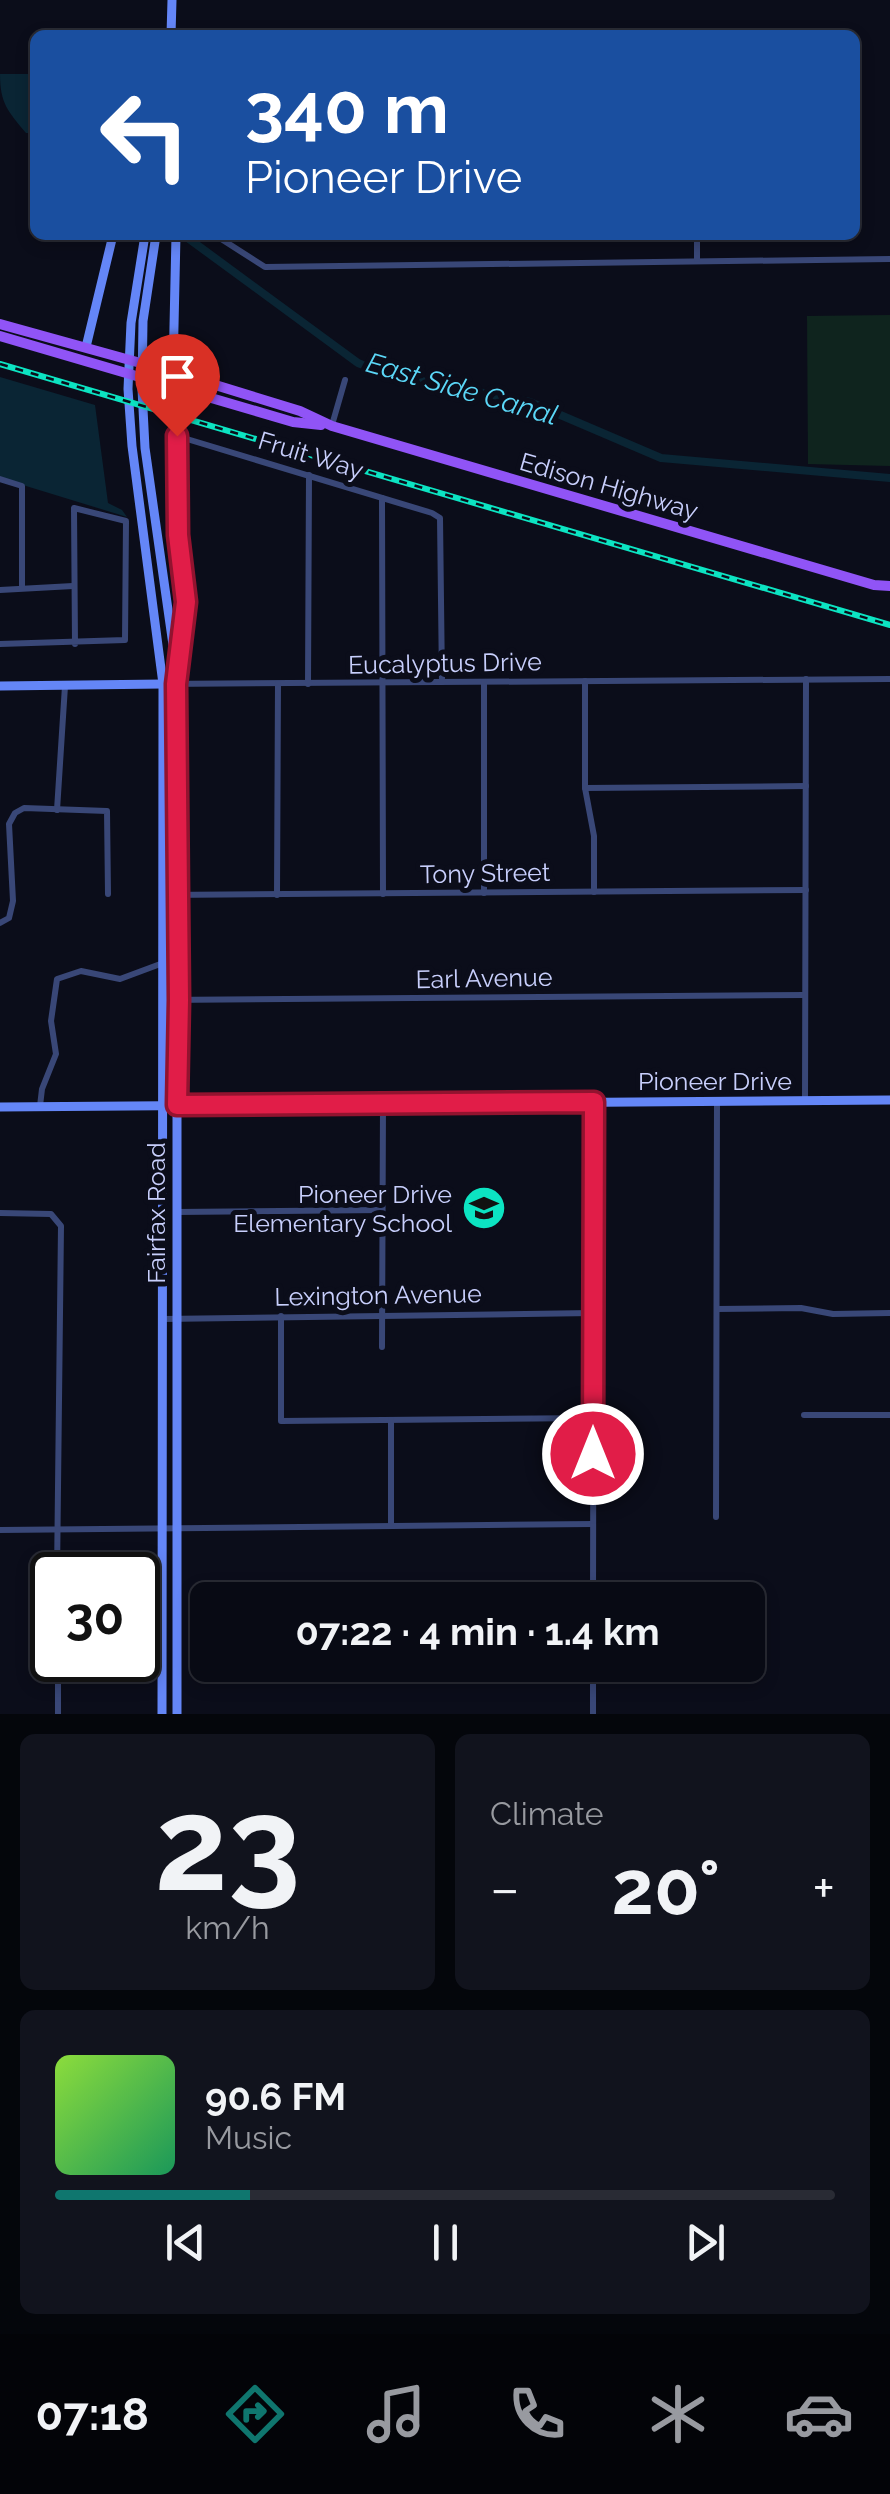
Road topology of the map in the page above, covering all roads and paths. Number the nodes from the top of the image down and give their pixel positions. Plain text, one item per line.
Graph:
1 (172, 0) edge
2 (171, 30) edge
3 (113, 240) edge
4 (144, 240) edge
5 (155, 240) edge
6 (176, 240) edge
7 (223, 240) edge
8 (697, 240) edge
9 (698, 259) junction
10 (890, 259) edge
11 (0, 324) edge
12 (0, 336) edge
13 (86, 347) junction
14 (174, 372) junction
15 (346, 380) dead end
16 (332, 426) junction
17 (309, 475) junction
18 (0, 479) edge
19 (382, 498) junction
20 (74, 586) junction
21 (22, 588) junction
22 (0, 590) edge
23 (890, 590) edge
24 (0, 644) edge
25 (75, 644) junction
26 (176, 678) junction
27 (890, 678) edge
28 (806, 679) junction
29 (442, 682) junction
30 (484, 682) junction
31 (585, 682) junction
32 (384, 683) junction
33 (163, 684) junction
34 (278, 684) junction
35 (308, 684) junction
36 (0, 686) edge
37 (65, 686) junction
38 (806, 786) junction
39 (585, 788) junction
40 (57, 810) junction
41 (806, 890) junction
42 (594, 892) junction
43 (484, 893) junction
44 (108, 894) dead end
45 (383, 894) junction
46 (164, 895) junction
47 (178, 895) junction
48 (277, 895) junction
49 (2, 923) edge
50 (164, 962) junction
51 (806, 995) junction
52 (164, 1000) junction
53 (179, 1000) junction
54 (805, 1100) junction
55 (890, 1100) edge
56 (717, 1101) junction
57 (594, 1102) junction
58 (382, 1104) junction
59 (163, 1105) junction
60 (177, 1105) junction
61 (40, 1106) junction
62 (0, 1107) edge
63 (382, 1210) junction
64 (176, 1212) junction
65 (0, 1213) edge
66 (716, 1309) junction
67 (593, 1313) junction
68 (890, 1313) edge
69 (382, 1315) junction
70 (281, 1316) junction
71 (162, 1319) junction
72 (176, 1319) junction
73 (382, 1347) dead end
74 (804, 1415) dead end
75 (890, 1415) edge
76 (593, 1418) junction
77 (391, 1420) junction
78 (716, 1517) dead end
79 (592, 1524) junction
80 (390, 1526) junction
81 (175, 1527) junction
82 (162, 1528) junction
83 (57, 1529) junction
84 (0, 1530) edge
85 (58, 1552) edge
86 (593, 1582) edge
87 (58, 1682) edge
88 (593, 1682) edge
89 (58, 1714) edge
90 (162, 1714) edge
91 (178, 1714) edge
92 (593, 1714) edge

1 - 2 main road
3 - 13 main road
4 - 33 main road, Fairfax Road
5 - 26 main road, Fairfax Road
6 - 14 main road
7 - 9 street
8 - 9 street
9 - 10 street
11 - 13 main road, Edison Highway
12 - 16 main road, Edison Highway
13 - 14 main road, Edison Highway
14 - 16 main road, Edison Highway
15 - 16 street
16 - 23 main road, Edison Highway
17 - 19 street, Fruit Way
17 - 26 street, Fruit Way
17 - 35 street
18 - 21 street
19 - 29 street, Fruit Way
19 - 32 street
20 - 21 street
20 - 25 street
20 - 25 street
21 - 22 street
24 - 25 street
26 - 33 street, Eucalyptus Drive
26 - 34 street, Eucalyptus Drive
26 - 47 main road, Fairfax Road
27 - 28 street, Eucalyptus Drive
28 - 31 street, Eucalyptus Drive
28 - 38 street
29 - 30 street, Eucalyptus Drive
29 - 32 street, Eucalyptus Drive
30 - 31 street, Eucalyptus Drive
30 - 43 street
31 - 39 street
32 - 35 street, Eucalyptus Drive
32 - 45 street
33 - 37 main road, Eucalyptus Drive
33 - 46 main road, Fairfax Road
34 - 35 street, Eucalyptus Drive
34 - 48 street
36 - 37 main road, Eucalyptus Drive
37 - 40 street
38 - 39 street
38 - 41 street
39 - 42 street
40 - 44 street
40 - 49 street
41 - 42 street, Tony Street
41 - 51 street
42 - 43 street, Tony Street
43 - 45 street, Tony Street
45 - 48 street, Tony Street
46 - 47 street, Tony Street
46 - 50 main road, Fairfax Road
47 - 48 street, Tony Street
47 - 53 main road, Fairfax Road
50 - 52 main road, Fairfax Road
50 - 61 street
51 - 53 street, Earl Avenue
51 - 54 street
52 - 53 street, Earl Avenue
52 - 59 main road, Fairfax Road
53 - 60 main road, Fairfax Road
54 - 55 main road, Pioneer Drive
54 - 56 main road, Pioneer Drive
56 - 57 main road, Pioneer Drive
56 - 66 street
57 - 58 main road, Pioneer Drive
57 - 67 street
58 - 60 main road, Pioneer Drive
58 - 63 street
59 - 60 main road, Pioneer Drive
59 - 61 main road, Pioneer Drive
59 - 71 main road, Fairfax Road
60 - 64 main road, Fairfax Road
61 - 62 main road, Pioneer Drive
63 - 64 street
63 - 69 street
64 - 72 main road, Fairfax Road
65 - 83 street
66 - 68 street
66 - 78 street
67 - 69 street, Lexington Avenue
67 - 76 street
69 - 70 street, Lexington Avenue
69 - 73 street
70 - 72 street, Lexington Avenue
70 - 77 street
71 - 72 street, Lexington Avenue
71 - 82 main road, Fairfax Road
72 - 81 main road, Fairfax Road
74 - 75 street
76 - 77 street
76 - 79 street
77 - 80 street
79 - 80 street
79 - 86 street
80 - 81 street
81 - 82 street
81 - 91 main road, Fairfax Road
82 - 83 street
82 - 90 main road, Fairfax Road
83 - 84 street
83 - 85 street
87 - 89 street
88 - 92 street

